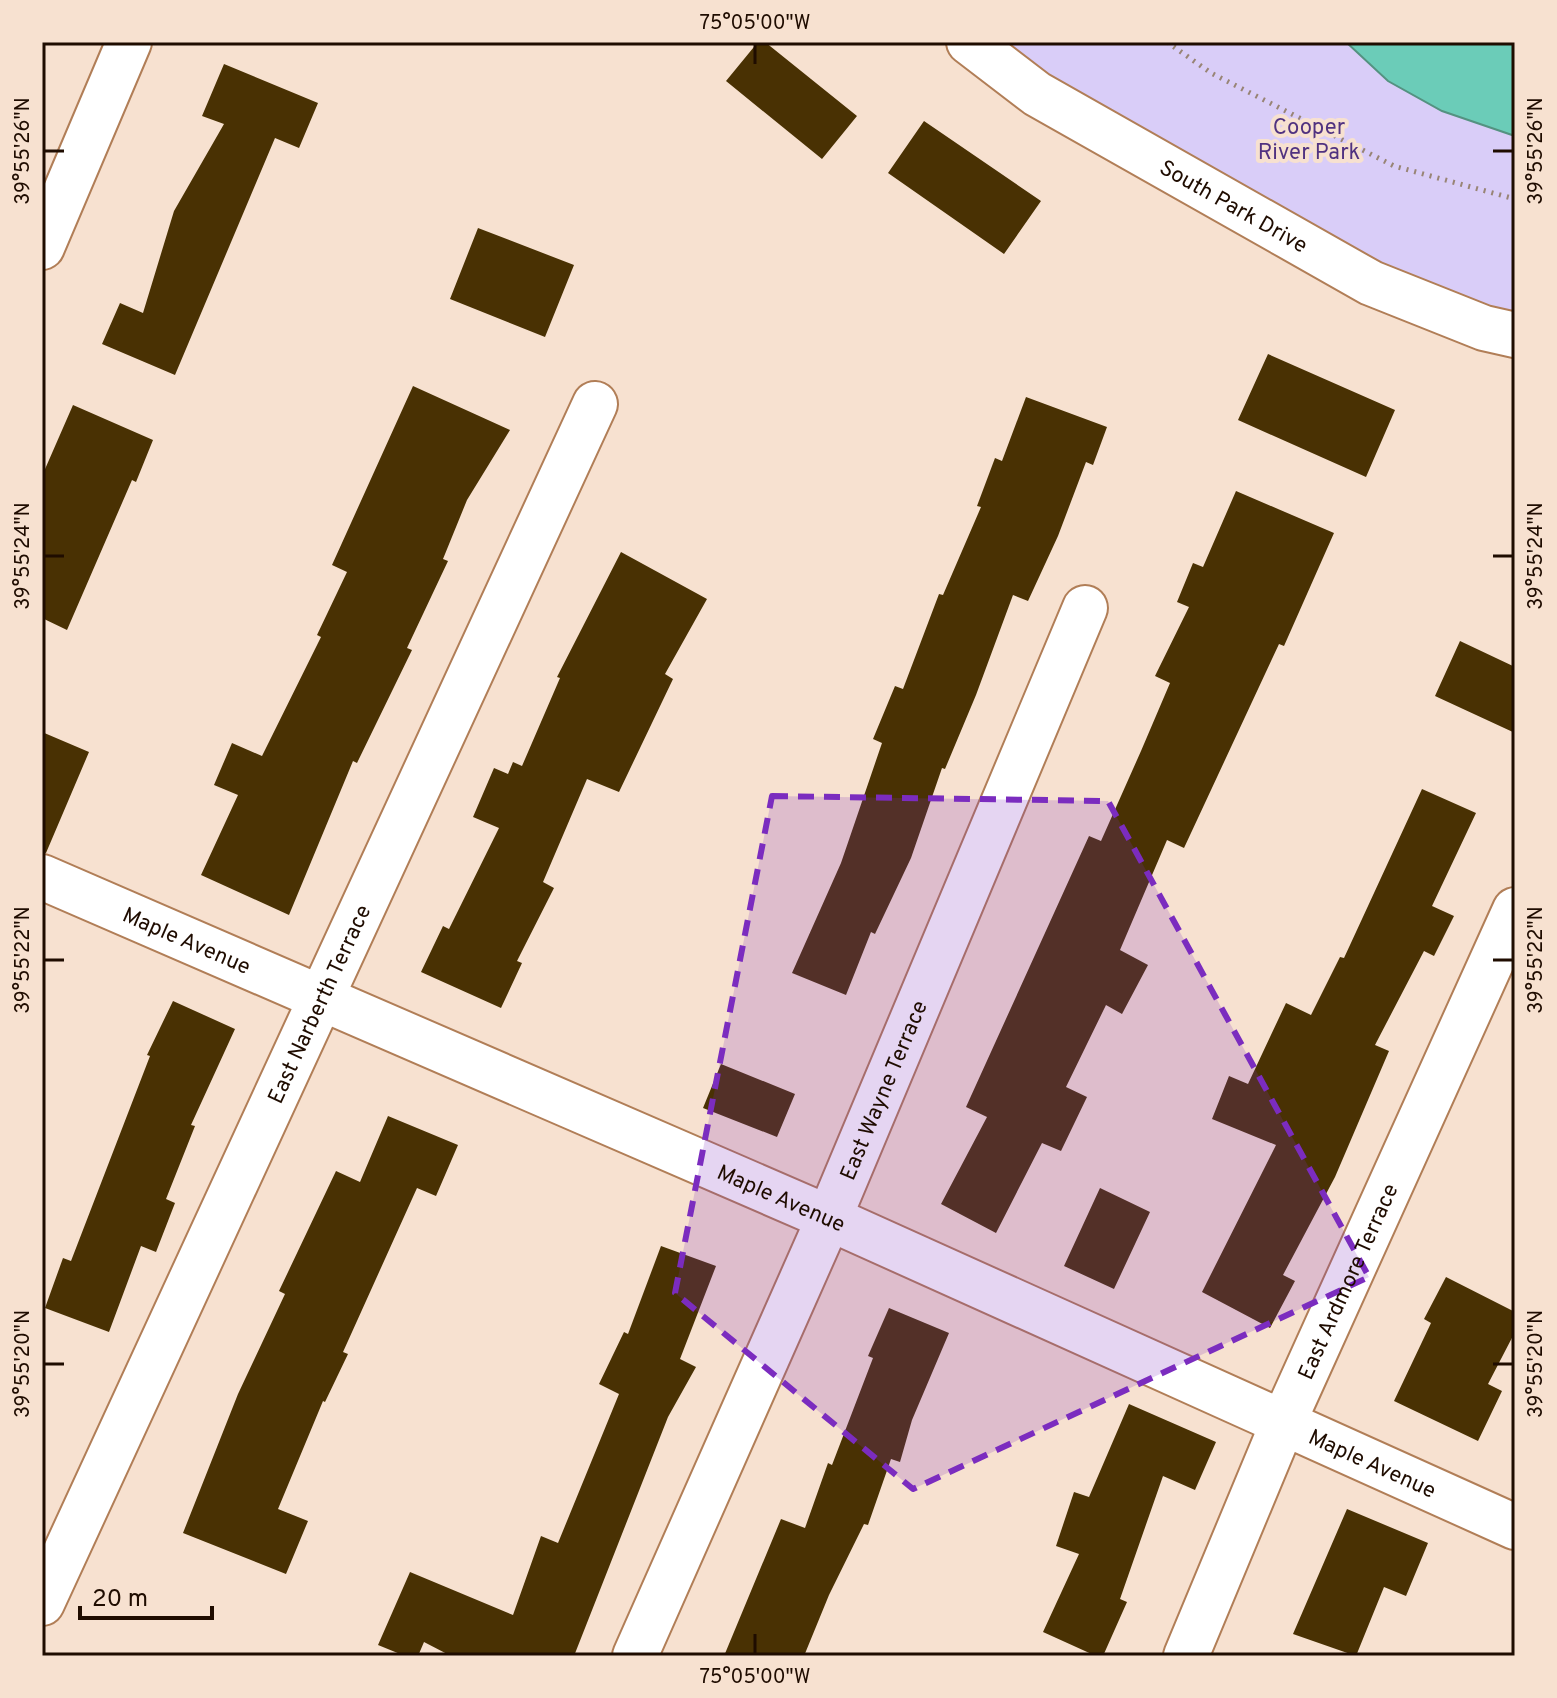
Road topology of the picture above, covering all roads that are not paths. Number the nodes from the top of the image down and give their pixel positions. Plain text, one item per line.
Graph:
1 (129, 42) edge
2 (969, 42) edge
3 (42, 247) edge
4 (1515, 335) edge
5 (595, 404) dead end
6 (1085, 608) dead end
7 (42, 877) edge
8 (1515, 910) edge
9 (322, 998) junction
10 (829, 1218) junction
11 (1283, 1423) junction
12 (1515, 1527) edge
13 (42, 1603) edge
14 (635, 1656) edge
15 (1186, 1656) edge

1 - 3 street
2 - 4 street, South Park Drive
5 - 9 street, East Narberth Terrace
6 - 10 street, East Wayne Terrace
7 - 9 street, Maple Avenue
8 - 11 street, East Ardmore Terrace
9 - 10 street, Maple Avenue
9 - 13 street, East Narberth Terrace
10 - 11 street, Maple Avenue
10 - 14 street, East Wayne Terrace
11 - 12 street, Maple Avenue
11 - 15 street, East Ardmore Terrace

